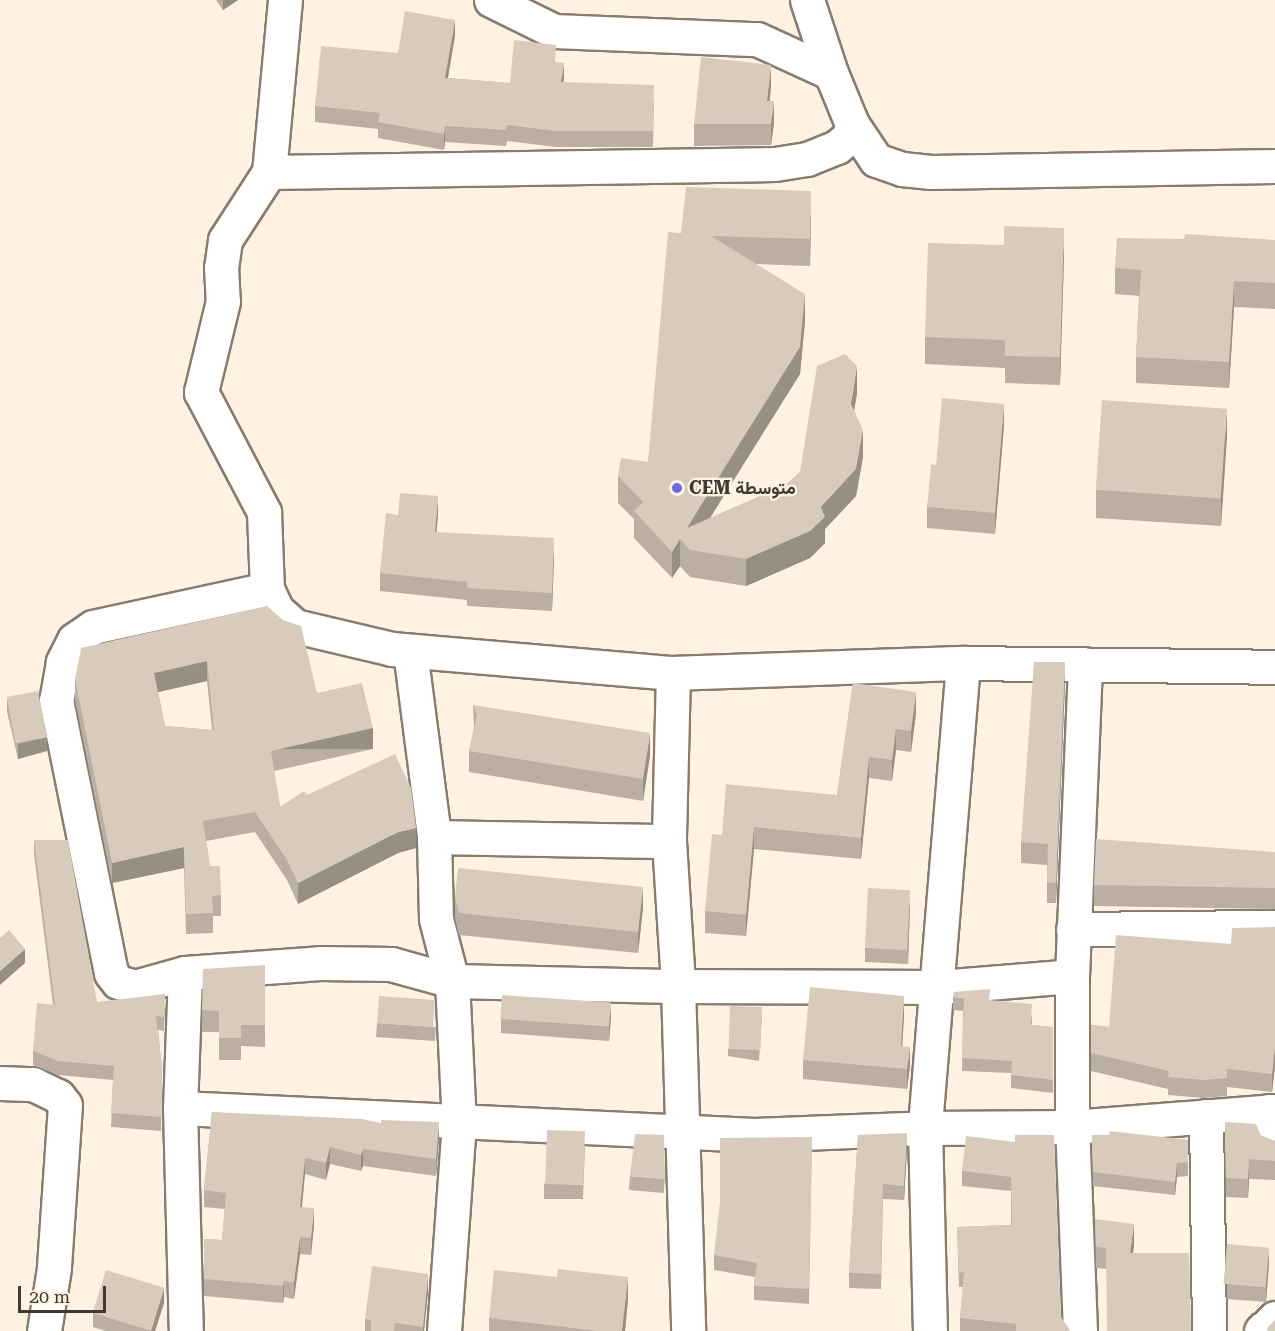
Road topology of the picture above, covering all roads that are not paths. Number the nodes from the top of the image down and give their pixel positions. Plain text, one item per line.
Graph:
1 (285, 0) edge
2 (491, 0) edge
3 (807, 0) edge
4 (831, 73) junction
5 (852, 124) junction
6 (1275, 166) edge
7 (269, 172) junction
8 (267, 589) junction
9 (410, 651) junction
10 (963, 663) junction
11 (1085, 664) junction
12 (1275, 667) edge
13 (673, 673) junction
14 (434, 837) junction
15 (669, 841) junction
16 (1275, 927) edge
17 (1072, 929) junction
18 (184, 974) junction
19 (1072, 976) junction
20 (452, 981) junction
21 (678, 986) junction
22 (939, 987) junction
23 (0, 1083) edge
24 (180, 1108) junction
25 (1206, 1116) junction
26 (459, 1122) junction
27 (1273, 1122) edge
28 (1072, 1127) junction
29 (926, 1128) junction
30 (682, 1132) junction
31 (1275, 1318) edge
32 (44, 1331) edge
33 (186, 1331) edge
34 (444, 1331) edge
35 (688, 1331) edge
36 (930, 1331) edge
37 (1080, 1331) edge
38 (1209, 1331) edge
39 (1261, 1331) edge

1 - 7 street
2 - 4 street
3 - 4 street
4 - 5 street
5 - 6 street
5 - 7 street
7 - 8 street
8 - 9 street
8 - 18 street
9 - 13 street
9 - 14 street
10 - 11 street
10 - 13 street
10 - 22 street
11 - 12 street
11 - 17 street
13 - 15 street
14 - 15 street
14 - 20 street
15 - 21 street
16 - 17 street
17 - 19 street
18 - 20 street
18 - 24 street
19 - 22 street
19 - 28 street
20 - 21 street
20 - 26 street
21 - 22 street
21 - 30 street
22 - 29 street
23 - 32 street
24 - 26 street
24 - 33 street
25 - 27 street
25 - 28 street
25 - 38 street
26 - 30 street
26 - 34 street
28 - 29 street
28 - 37 street
29 - 30 street
29 - 36 street
30 - 35 street
31 - 39 street

